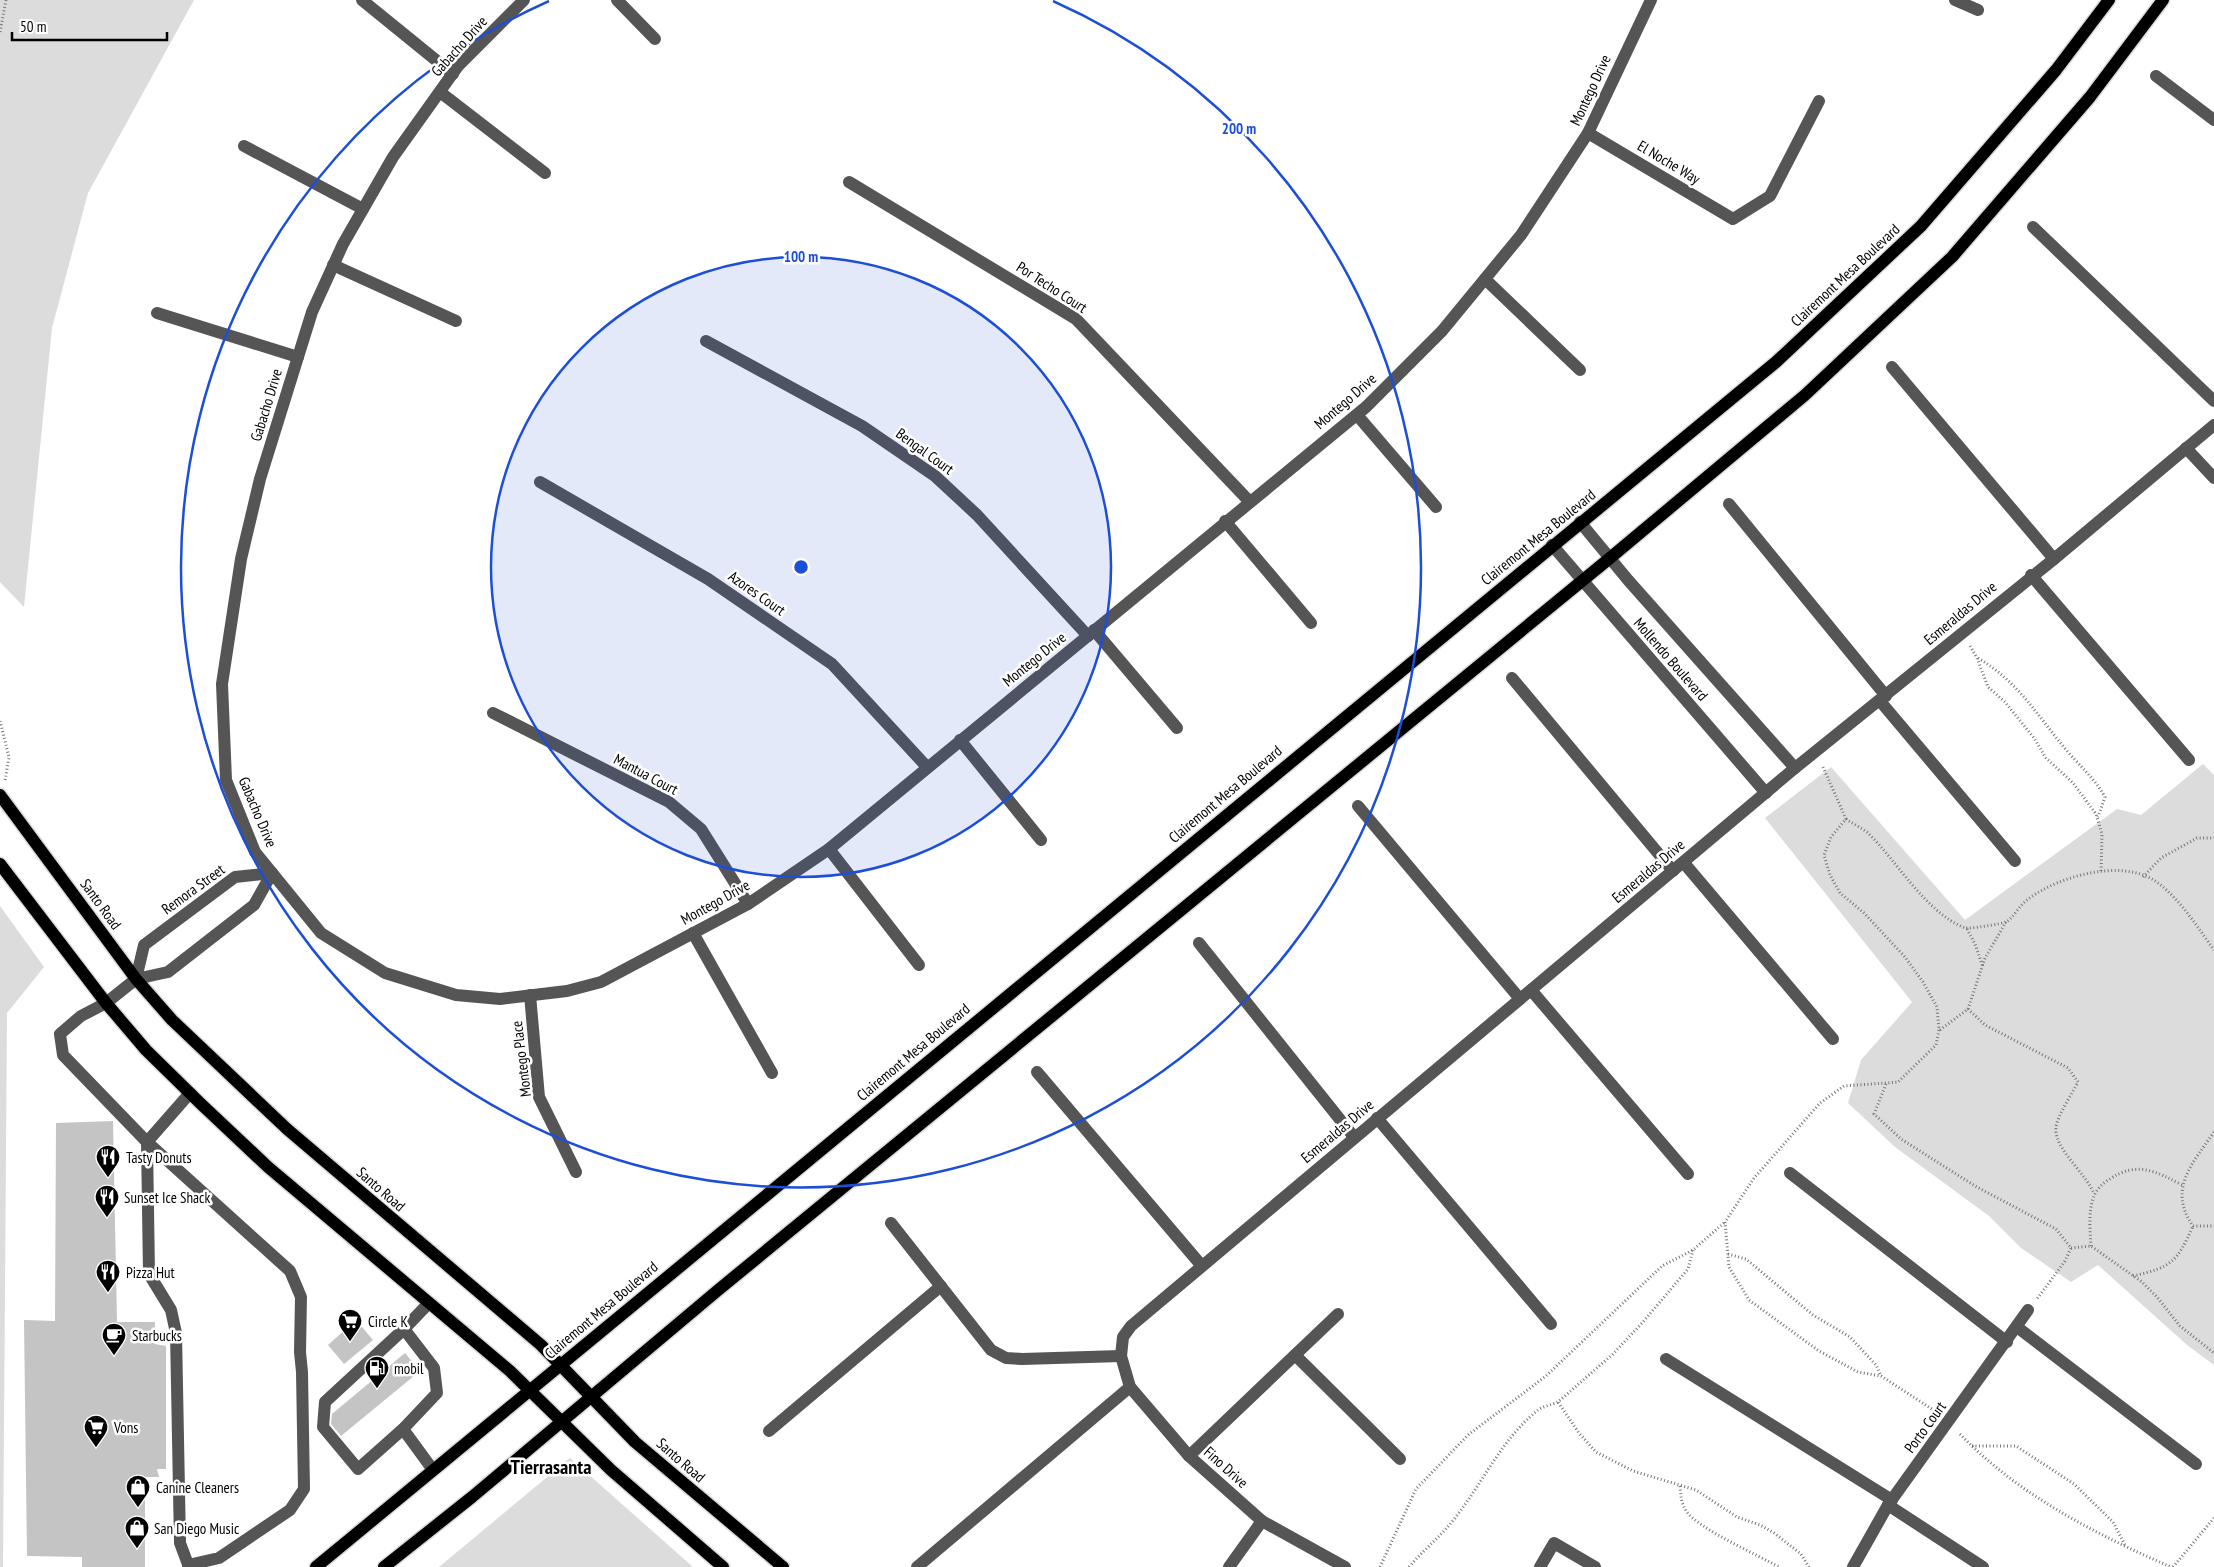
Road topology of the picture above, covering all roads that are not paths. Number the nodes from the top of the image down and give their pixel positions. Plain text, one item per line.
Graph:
1 (362, 0) edge
2 (524, 0) edge
3 (617, 0) edge
4 (1651, 0) edge
5 (1956, 0) edge
6 (2108, 0) edge
7 (2163, 0) edge
8 (1978, 10) dead end
9 (655, 39) dead end
10 (453, 74) junction
11 (2156, 76) dead end
12 (440, 92) junction
13 (1819, 101) dead end
14 (2214, 120) edge
15 (1588, 133) junction
16 (244, 146) dead end
17 (545, 173) dead end
18 (849, 182) dead end
19 (363, 209) junction
20 (2033, 227) dead end
21 (333, 265) junction
22 (1485, 279) junction
23 (157, 313) dead end
24 (456, 321) dead end
25 (706, 341) dead end
26 (298, 357) junction
27 (1892, 367) dead end
28 (1580, 370) dead end
29 (2214, 401) edge
30 (1357, 415) junction
31 (2214, 425) edge
32 (2186, 448) junction
33 (2214, 478) edge
34 (540, 482) dead end
35 (1249, 501) junction
36 (1729, 504) dead end
37 (1436, 507) dead end
38 (1225, 521) junction
39 (1580, 522) junction
40 (1552, 545) junction
41 (1610, 558) junction
42 (2054, 559) junction
43 (2031, 575) junction
44 (1582, 581) junction
45 (1311, 623) dead end
46 (1091, 633) junction
47 (1512, 678) dead end
48 (1883, 698) junction
49 (493, 713) dead end
50 (1176, 728) dead end
51 (960, 740) junction
52 (2189, 760) dead end
53 (927, 767) junction
54 (1795, 768) junction
55 (1766, 793) junction
56 (1, 797) edge
57 (1358, 806) dead end
58 (1041, 840) dead end
59 (829, 849) junction
60 (2015, 861) dead end
61 (1684, 862) junction
62 (0, 864) edge
63 (1673, 871) junction
64 (272, 873) junction
65 (748, 904) junction
66 (693, 933) junction
67 (1199, 943) dead end
68 (919, 964) dead end
69 (136, 979) junction
70 (1531, 990) junction
71 (530, 995) junction
72 (1520, 999) junction
73 (106, 1003) junction
74 (1833, 1039) dead end
75 (1037, 1072) dead end
76 (772, 1073) dead end
77 (190, 1093) junction
78 (1377, 1118) junction
79 (1354, 1137) junction
80 (147, 1142) junction
81 (576, 1172) dead end
82 (1790, 1173) dead end
83 (1688, 1174) dead end
84 (892, 1222) dead end
85 (1200, 1265) junction
86 (941, 1286) junction
87 (428, 1304) junction
88 (2028, 1310) road end
89 (1338, 1314) dead end
90 (1551, 1324) dead end
91 (2017, 1326) junction
92 (404, 1329) junction
93 (2006, 1342) junction
94 (1295, 1355) junction
95 (1121, 1356) junction
96 (1666, 1359) dead end
97 (560, 1365) junction
98 (1130, 1387) junction
99 (530, 1391) junction
100 (593, 1396) junction
101 (562, 1422) junction
102 (403, 1429) junction
103 (769, 1431) dead end
104 (1189, 1456) junction
105 (1400, 1458) dead end
106 (2196, 1464) dead end
107 (433, 1470) junction
108 (1890, 1503) junction
109 (1262, 1521) junction
110 (189, 1566) edge
111 (316, 1567) edge
112 (384, 1567) edge
113 (723, 1567) edge
114 (783, 1567) edge
115 (918, 1567) edge
116 (1229, 1567) edge
117 (1345, 1567) edge
118 (1540, 1567) edge
119 (1595, 1567) edge
120 (1853, 1567) edge
121 (1983, 1567) edge

1 - 10 street
2 - 10 street, Gabacho Drive
3 - 9 street
4 - 15 street, Montego Drive
5 - 8 street
6 - 39 main road, Clairemont Mesa Boulevard
7 - 41 main road
10 - 12 street, Gabacho Drive
11 - 14 street
12 - 17 street
12 - 19 street, Gabacho Drive
13 - 15 street, El Noche Way
15 - 22 street, Montego Drive
16 - 19 street
18 - 35 street, Por Techo Court
19 - 21 street, Gabacho Drive
20 - 29 street
21 - 24 street
21 - 26 street, Gabacho Drive
22 - 28 street
22 - 30 street, Montego Drive
23 - 26 street
25 - 46 street, Bengal Court
26 - 64 street, Gabacho Drive
27 - 42 street
30 - 35 street, Montego Drive
30 - 37 street
31 - 32 street, Esmeraldas Drive
32 - 33 street
32 - 42 street, Esmeraldas Drive
34 - 53 street, Azores Court
35 - 38 street, Montego Drive
36 - 48 street
38 - 45 street
38 - 46 street, Montego Drive
39 - 40 main road, Clairemont Mesa Boulevard
39 - 41 street, Mollendo Boulevard
40 - 44 street, Mollendo Boulevard
40 - 97 main road, Clairemont Mesa Boulevard
41 - 44 main road
41 - 54 street, Mollendo Boulevard
42 - 43 street, Esmeraldas Drive
43 - 48 street, Esmeraldas Drive
43 - 52 street
44 - 55 street, Mollendo Boulevard
44 - 100 main road
46 - 50 street, Bengal Court
46 - 51 street, Montego Drive
47 - 63 street
48 - 54 street, Esmeraldas Drive
48 - 60 street
49 - 65 street, Mantua Court
51 - 53 street, Montego Drive
51 - 58 street
53 - 59 street, Montego Drive
54 - 55 street, Esmeraldas Drive
55 - 61 street, Esmeraldas Drive
56 - 69 main road, Santo Road
57 - 72 street
59 - 65 street, Montego Drive
59 - 68 street
61 - 63 street, Esmeraldas Drive
61 - 74 street
62 - 73 main road
63 - 70 street, Esmeraldas Drive
64 - 69 street
64 - 69 street, Remora Street
64 - 71 street, Montego Drive
65 - 66 street, Montego Drive
66 - 71 street, Montego Drive
66 - 76 street
67 - 79 street
69 - 73 street
69 - 97 main road, Santo Road
70 - 72 street, Esmeraldas Drive
70 - 83 street
71 - 81 street, Montego Place
72 - 78 street, Esmeraldas Drive
73 - 77 main road
73 - 80 street
75 - 85 street
77 - 80 street
77 - 87 main road
78 - 79 street, Esmeraldas Drive
78 - 90 street
79 - 85 street, Esmeraldas Drive
80 - 110 street
80 - 110 street
82 - 93 street
84 - 86 street
85 - 95 street, Esmeraldas Drive
86 - 95 street
86 - 103 street
87 - 92 street
87 - 99 main road
88 - 91 street, Porto Court
89 - 94 street
91 - 93 street, Porto Court
91 - 106 street
92 - 102 street
92 - 102 street
93 - 108 street, Porto Court
94 - 104 street
94 - 105 street
95 - 98 street, Fino Drive
96 - 108 street
97 - 99 main road, Clairemont Mesa Boulevard
97 - 100 main road, Santo Road
98 - 104 street, Fino Drive
98 - 115 street
99 - 101 main road
99 - 107 main road, Clairemont Mesa Boulevard
100 - 101 main road
100 - 114 main road, Santo Road
101 - 112 main road
101 - 113 main road
102 - 107 street
104 - 109 street, Fino Drive
107 - 111 main road, Clairemont Mesa Boulevard
108 - 120 street, Porto Court
108 - 121 street
109 - 116 street
109 - 117 street, Fino Drive
118 - 119 street

